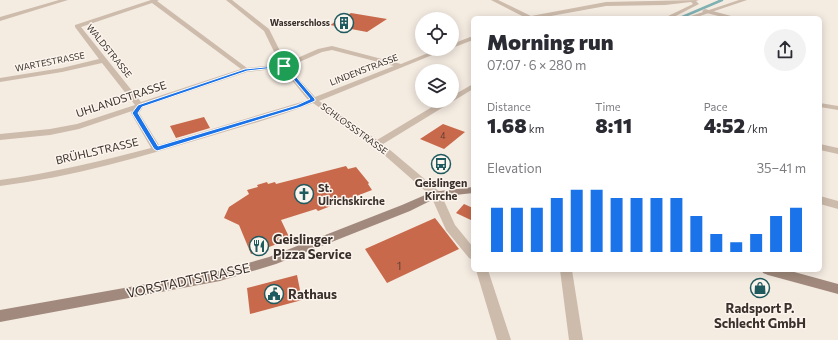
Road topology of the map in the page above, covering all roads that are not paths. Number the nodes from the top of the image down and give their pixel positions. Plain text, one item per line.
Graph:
1 (65, 0) edge
2 (229, 0) edge
3 (495, 0) edge
4 (695, 0) edge
5 (742, 0) edge
6 (155, 1) edge
7 (705, 11) junction
8 (527, 16) edge
9 (542, 16) edge
10 (671, 16) edge
11 (693, 16) edge
12 (726, 16) edge
13 (0, 19) edge
14 (471, 39) edge
15 (459, 43) edge
16 (427, 56) edge
17 (104, 60) junction
18 (284, 66) junction
19 (402, 66) junction
20 (246, 70) junction
21 (0, 80) edge
22 (471, 87) edge
23 (459, 95) edge
24 (313, 100) junction
25 (822, 105) edge
26 (140, 106) junction
27 (436, 108) edge
28 (838, 108) edge
29 (0, 137) edge
30 (377, 144) junction
31 (822, 147) edge
32 (157, 149) junction
33 (838, 151) edge
34 (0, 183) edge
35 (471, 190) edge
36 (436, 194) junction
37 (822, 201) edge
38 (838, 205) edge
39 (471, 253) edge
40 (483, 272) edge
41 (566, 272) edge
42 (775, 272) edge
43 (838, 289) edge
44 (0, 316) edge
45 (504, 340) edge
46 (576, 340) edge

1 - 13 street
2 - 18 street, SCHLOSSSTRASSE
3 - 8 street
4 - 9 street
4 - 10 street
5 - 7 street
6 - 17 street, WALDSTRASSE
6 - 20 street
7 - 11 street
7 - 12 street
14 - 15 street
16 - 19 street, LINDENSTRASSE
17 - 21 street, WARTESTRASSE
17 - 26 street, WALDSTRASSE
18 - 19 street
18 - 20 street
18 - 24 street, SCHLOSSSTRASSE
19 - 24 street, LINDENSTRASSE
20 - 26 street, UHLANDSTRASSE
22 - 23 street
24 - 30 street, SCHLOSSSTRASSE
24 - 32 street, BRÜHLSTRASSE
25 - 28 street
26 - 29 street, UHLANDSTRASSE
26 - 32 street
27 - 30 street
30 - 36 street, SCHLOSSSTRASSE
31 - 33 street
32 - 34 street, BRÜHLSTRASSE
35 - 36 main road, VORSTADTSTRASSE
36 - 39 street
36 - 44 main road, VORSTADTSTRASSE
37 - 38 street
40 - 45 street
41 - 46 street
42 - 43 main road

